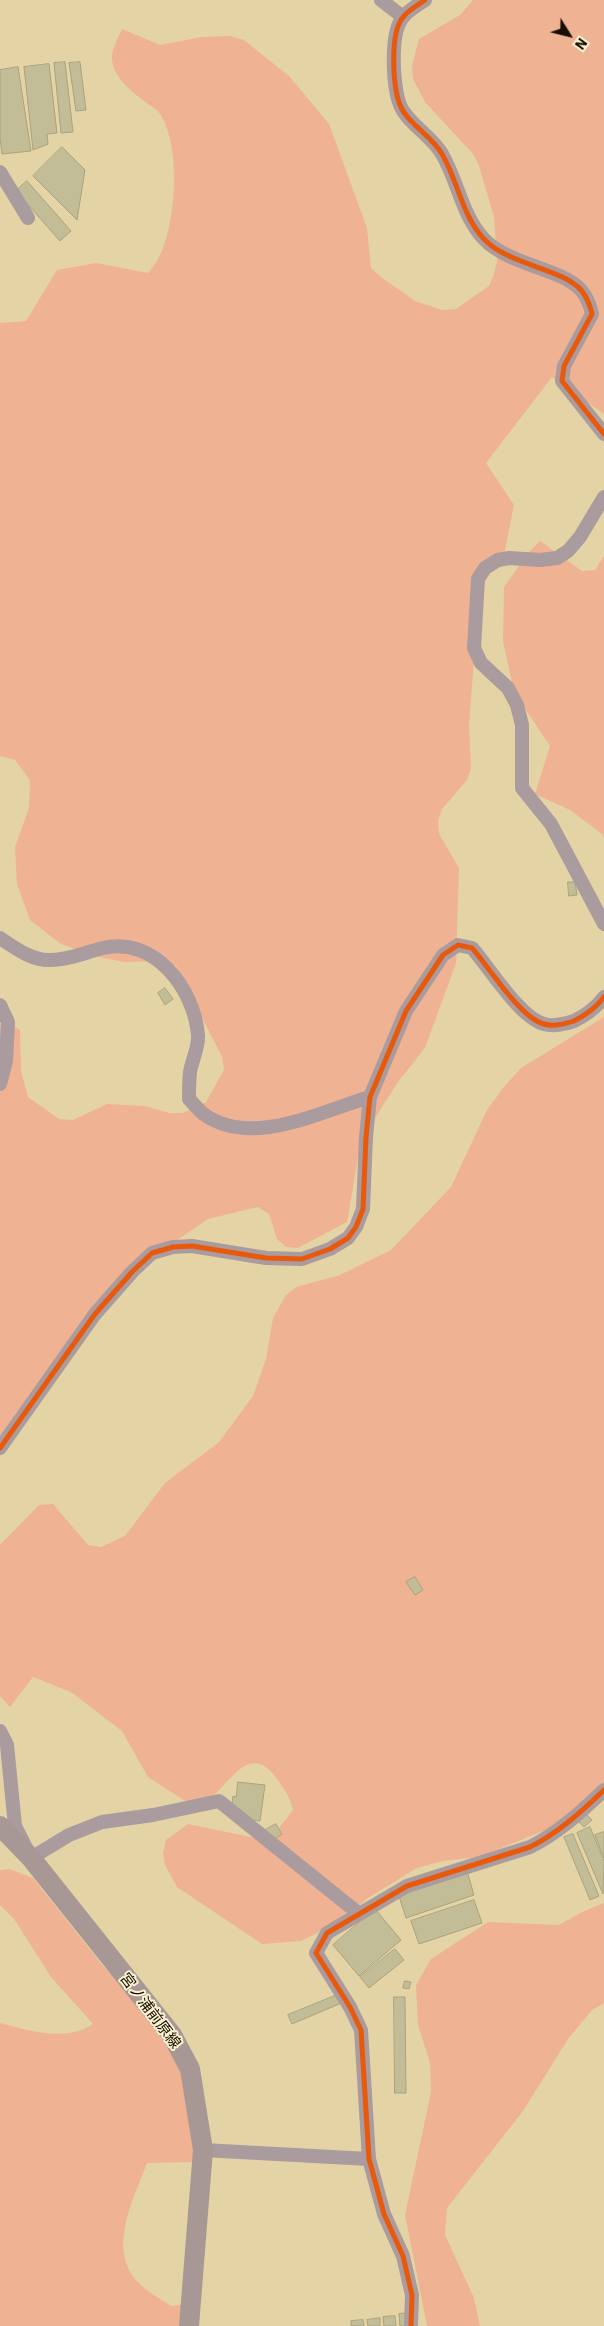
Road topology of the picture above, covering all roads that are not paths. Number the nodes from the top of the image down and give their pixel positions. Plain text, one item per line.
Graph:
1 (381, 0) edge
2 (425, 0) edge
3 (403, 17) junction
4 (0, 172) edge
5 (28, 218) dead end
6 (604, 434) edge
7 (604, 497) edge
8 (604, 924) edge
9 (0, 938) edge
10 (604, 997) edge
11 (0, 1005) edge
12 (0, 1084) edge
13 (370, 1097) junction
14 (0, 1448) edge
15 (0, 1730) edge
16 (604, 1790) edge
17 (0, 1826) edge
18 (31, 1858) junction
19 (358, 1913) junction
20 (203, 2150) junction
21 (369, 2159) junction
22 (189, 2326) edge
23 (411, 2326) edge

1 - 3 street
2 - 3 street
3 - 6 street
4 - 5 street
7 - 8 street
9 - 13 street
10 - 13 street
11 - 12 street
13 - 14 street
15 - 18 street
16 - 19 street
17 - 18 main road, 宮ノ浦前原線
18 - 19 street
18 - 20 main road, 宮ノ浦前原線
19 - 21 street
20 - 21 street
20 - 22 main road, 宮ノ浦前原線
21 - 23 street

